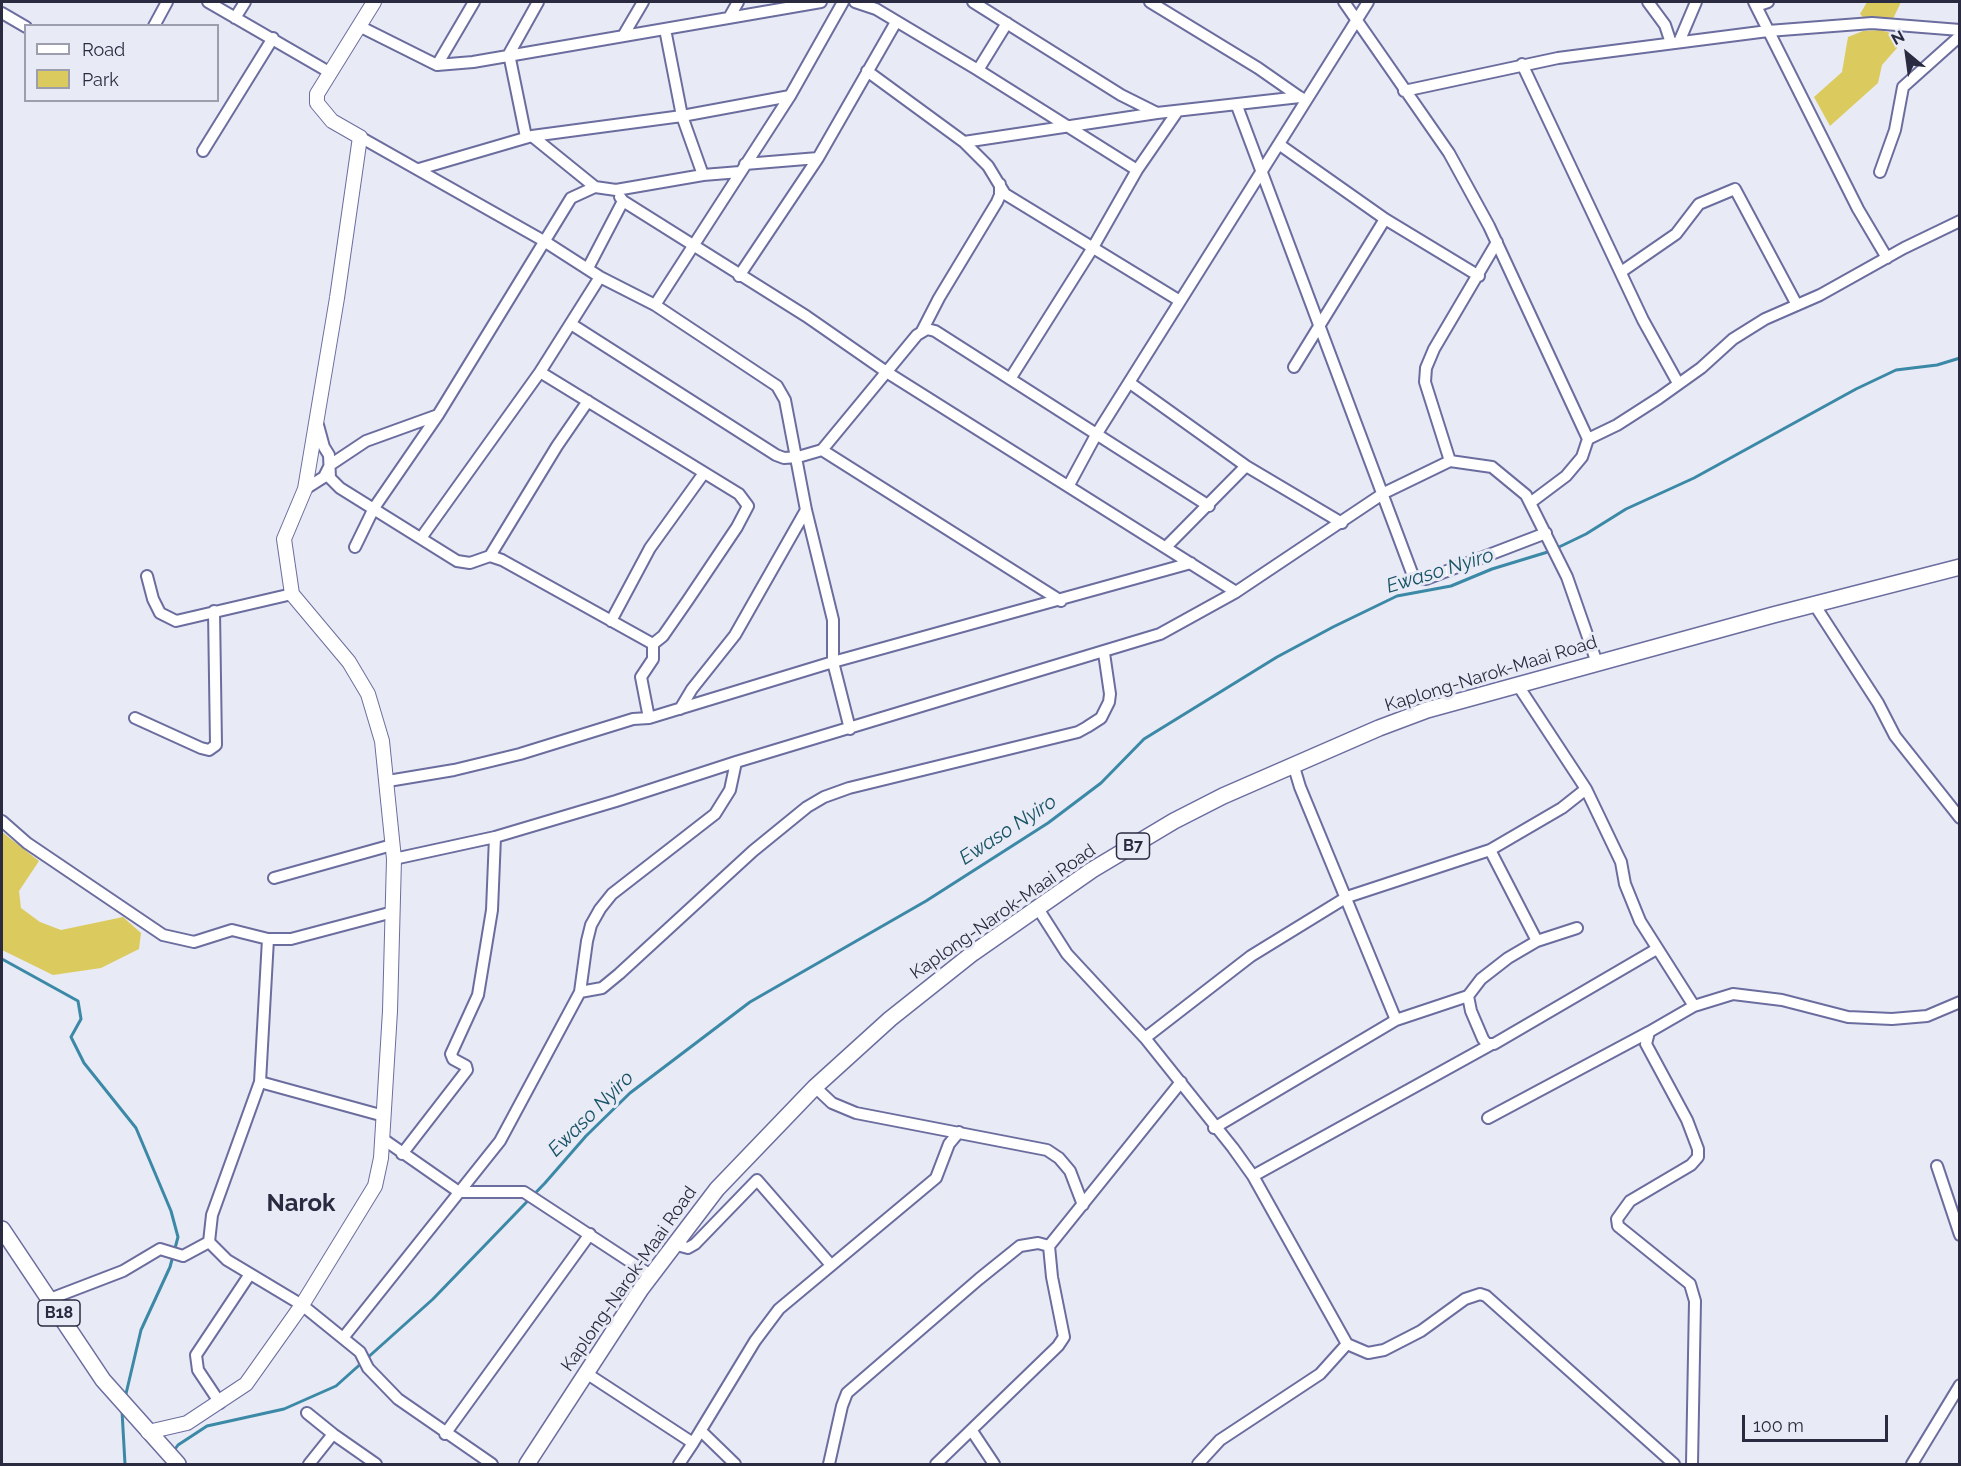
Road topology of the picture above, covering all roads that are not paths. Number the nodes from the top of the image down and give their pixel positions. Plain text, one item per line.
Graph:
1 (167, 2) edge
2 (208, 2) edge
3 (245, 2) edge
4 (374, 2) edge
5 (474, 2) edge
6 (538, 2) edge
7 (643, 2) edge
8 (738, 2) edge
9 (821, 2) edge
10 (843, 2) edge
11 (855, 2) edge
12 (973, 2) edge
13 (1150, 2) edge
14 (1344, 2) edge
15 (1368, 2) edge
16 (1648, 2) edge
17 (1696, 2) edge
18 (1768, 2) edge
19 (1755, 4) edge
20 (2, 13) edge
21 (730, 16) junction
22 (235, 18) junction
23 (1357, 21) junction
24 (896, 22) junction
25 (1007, 23) junction
26 (155, 24) edge
27 (24, 26) edge
28 (359, 26) junction
29 (665, 29) junction
30 (1959, 30) edge
31 (1768, 31) junction
32 (623, 36) junction
33 (1959, 36) edge
34 (273, 38) junction
35 (1675, 43) junction
36 (509, 54) junction
37 (437, 64) junction
38 (1522, 64) junction
39 (978, 70) junction
40 (867, 71) junction
41 (329, 72) junction
42 (1404, 91) junction
43 (790, 96) junction
44 (1303, 100) junction
45 (1237, 106) junction
46 (1177, 112) junction
47 (1157, 113) junction
48 (682, 116) junction
49 (1068, 128) junction
50 (529, 136) junction
51 (360, 137) junction
52 (964, 142) junction
53 (1280, 145) junction
54 (203, 151) dead end
55 (818, 158) junction
56 (743, 168) junction
57 (419, 170) junction
58 (1137, 170) junction
59 (1259, 172) junction
60 (1880, 172) dead end
61 (703, 175) junction
62 (1000, 183) junction
63 (595, 187) junction
64 (616, 190) junction
65 (623, 201) junction
66 (1385, 219) junction
67 (1959, 221) edge
68 (544, 241) junction
69 (1497, 242) junction
70 (692, 244) junction
71 (1092, 249) junction
72 (1887, 258) junction
73 (588, 268) junction
74 (1621, 272) junction
75 (740, 276) junction
76 (1479, 276) junction
77 (600, 278) junction
78 (1180, 301) junction
79 (655, 304) junction
80 (1797, 305) junction
81 (571, 324) junction
82 (1320, 328) junction
83 (922, 331) junction
84 (1293, 367) dead end
85 (540, 372) junction
86 (888, 373) junction
87 (1010, 379) junction
88 (1130, 383) junction
89 (1678, 384) junction
90 (588, 401) junction
91 (438, 415) junction
92 (316, 416) junction
93 (1096, 435) junction
94 (1588, 439) junction
95 (822, 450) junction
96 (798, 457) junction
97 (1450, 462) junction
98 (330, 465) junction
99 (1246, 466) junction
100 (704, 473) junction
101 (1069, 485) junction
102 (305, 489) junction
103 (1384, 493) junction
104 (1530, 503) junction
105 (1209, 506) junction
106 (374, 508) junction
107 (806, 510) junction
108 (1341, 523) junction
109 (1546, 533) junction
110 (421, 538) junction
111 (355, 547) dead end
112 (1166, 547) junction
113 (490, 556) junction
114 (1191, 563) junction
115 (1959, 567) edge
116 (147, 576) dead end
117 (1236, 592) junction
118 (292, 594) junction
119 (1060, 601) junction
120 (1814, 604) junction
121 (214, 612) junction
122 (611, 621) junction
123 (653, 644) junction
124 (1104, 653) junction
125 (834, 662) junction
126 (1597, 663) junction
127 (1517, 684) junction
128 (680, 709) junction
129 (135, 718) dead end
130 (649, 718) junction
131 (850, 729) junction
132 (736, 762) junction
133 (1294, 767) junction
134 (388, 781) junction
135 (1586, 789) junction
136 (1959, 818) edge
137 (2, 821) edge
138 (495, 837) junction
139 (1490, 850) junction
140 (393, 852) junction
141 (274, 878) dead end
142 (1347, 897) junction
143 (1037, 907) junction
144 (393, 912) junction
145 (1577, 928) dead end
146 (268, 939) junction
147 (1537, 941) junction
148 (1656, 950) junction
149 (580, 992) junction
150 (1468, 996) junction
151 (1959, 1002) edge
152 (1694, 1006) junction
153 (1396, 1020) junction
154 (1649, 1032) junction
155 (1144, 1038) junction
156 (1490, 1045) junction
157 (260, 1082) junction
158 (1181, 1082) junction
159 (815, 1087) junction
160 (384, 1116) junction
161 (1488, 1118) dead end
162 (1214, 1128) junction
163 (959, 1132) junction
164 (383, 1139) junction
165 (402, 1154) junction
166 (1937, 1166) dead end
167 (1253, 1176) junction
168 (459, 1192) junction
169 (1083, 1204) junction
170 (2, 1230) edge
171 (590, 1234) junction
172 (1959, 1235) edge
173 (209, 1242) junction
174 (673, 1245) junction
175 (1049, 1246) junction
176 (831, 1265) junction
177 (250, 1274) junction
178 (652, 1276) junction
179 (50, 1299) junction
180 (302, 1305) junction
181 (343, 1338) junction
182 (1347, 1344) junction
183 (586, 1373) junction
184 (1959, 1385) edge
185 (220, 1403) junction
186 (307, 1413) dead end
187 (701, 1431) junction
188 (972, 1431) junction
189 (148, 1432) junction
190 (333, 1434) junction
191 (446, 1434) junction
192 (693, 1443) junction
193 (172, 1459) edge
194 (309, 1464) edge
195 (376, 1464) edge
196 (492, 1464) edge
197 (527, 1464) edge
198 (679, 1464) edge
199 (735, 1464) edge
200 (829, 1464) edge
201 (936, 1464) edge
202 (994, 1464) edge
203 (1198, 1464) edge
204 (1674, 1464) edge
205 (1692, 1464) edge
206 (1912, 1464) edge

1 - 26 street
2 - 22 street
3 - 22 street
4 - 28 main road
5 - 37 street
6 - 36 street
7 - 32 street
8 - 21 street
9 - 21 street
10 - 43 street
11 - 24 street
12 - 25 street
13 - 44 street
14 - 23 street
15 - 23 street
16 - 35 street
17 - 35 street
18 - 19 street
19 - 31 street
20 - 27 street
21 - 29 street
22 - 34 street
23 - 42 street
23 - 44 street
24 - 39 street
24 - 40 street
25 - 39 street
25 - 47 street
28 - 37 street
28 - 41 main road
29 - 32 street
29 - 48 street
30 - 31 street
31 - 35 street
31 - 72 street
32 - 36 street
33 - 60 street
34 - 41 street
34 - 54 street
35 - 38 street
36 - 37 street
36 - 50 street
38 - 42 street
38 - 74 street
39 - 49 street
40 - 52 street
40 - 55 street
41 - 51 main road
42 - 69 street
43 - 48 street
43 - 56 street
44 - 45 street
44 - 53 street
45 - 46 street
45 - 59 street
46 - 47 street
46 - 58 street
47 - 49 street
48 - 50 street
48 - 61 street
49 - 52 street
49 - 58 street
50 - 57 street
50 - 63 street
51 - 57 street
51 - 92 main road
52 - 62 street
53 - 59 street
53 - 66 street
55 - 56 street
55 - 75 street
56 - 61 street
56 - 70 street
57 - 68 street
58 - 71 street
59 - 78 street
59 - 82 street
61 - 64 street
62 - 71 street
62 - 83 street
63 - 64 street
63 - 68 street
64 - 65 street
65 - 70 street
65 - 73 street
66 - 76 street
66 - 82 street
67 - 72 street
68 - 73 street
68 - 91 street
69 - 76 street
69 - 94 street
70 - 75 street
70 - 79 street
71 - 78 street
71 - 87 street
72 - 80 street
73 - 77 street
74 - 80 street
74 - 89 street
75 - 86 street
76 - 97 street
77 - 79 street
77 - 81 street
78 - 88 street
79 - 96 street
80 - 89 street
81 - 85 street
81 - 96 street
82 - 84 street
82 - 103 street
83 - 86 street
83 - 87 street
85 - 90 street
85 - 110 street
86 - 95 street
86 - 101 street
87 - 93 street
88 - 93 street
88 - 99 street
89 - 94 street
90 - 100 street
90 - 113 street
91 - 98 street
91 - 106 street
92 - 98 street
92 - 102 main road
93 - 101 street
93 - 105 street
94 - 104 street
95 - 96 street
95 - 119 street
96 - 107 street
97 - 103 street
97 - 104 street
98 - 102 street
98 - 106 street
99 - 105 street
99 - 108 street
100 - 122 street
100 - 123 street
101 - 112 street
102 - 118 main road
103 - 108 street
103 - 109 street
104 - 109 street
105 - 112 street
106 - 110 street
106 - 111 street
107 - 125 street
107 - 128 street
108 - 117 street
109 - 126 street
110 - 113 street
112 - 114 street
113 - 122 street
114 - 117 street
114 - 119 street
115 - 120 highway, Kaplong-Narok-Maai Road / B7
116 - 121 street
117 - 124 street
118 - 121 street
118 - 134 main road
119 - 125 street
120 - 126 highway, Kaplong-Narok-Maai Road / B7
120 - 136 street
121 - 129 street
122 - 123 street
123 - 130 street
124 - 131 street
124 - 149 street
125 - 128 street
125 - 131 street
126 - 127 highway, Kaplong-Narok-Maai Road / B7
127 - 133 highway, Kaplong-Narok-Maai Road / B7
127 - 135 street
128 - 130 street
130 - 134 street
131 - 132 street
132 - 138 street
132 - 149 street
133 - 142 street
133 - 143 highway, Kaplong-Narok-Maai Road / B7
134 - 140 main road
135 - 139 street
135 - 148 street
137 - 146 street
138 - 140 street
138 - 165 street
139 - 142 street
139 - 147 street
140 - 141 street
140 - 144 main road
142 - 153 street
142 - 155 street
143 - 155 street
143 - 159 highway, Kaplong-Narok-Maai Road / B7
144 - 146 street
144 - 160 main road
145 - 147 street
146 - 157 street
147 - 150 street
148 - 152 street
148 - 156 street
149 - 168 street
150 - 153 street
150 - 156 street
151 - 152 street
152 - 154 street
153 - 162 street
154 - 161 street
154 - 205 street
155 - 158 street
156 - 167 street
157 - 160 street
157 - 173 street
158 - 162 street
158 - 169 street
159 - 163 street
159 - 174 highway, Kaplong-Narok-Maai Road / B7
160 - 164 main road
162 - 167 street
163 - 169 street
163 - 176 street
164 - 165 street
164 - 180 main road
165 - 168 street
166 - 172 street
167 - 182 street
168 - 171 street
168 - 181 street
169 - 175 street
170 - 179 highway, B18
171 - 178 street
171 - 191 street
173 - 177 street
173 - 179 street
174 - 176 street
174 - 178 highway, Kaplong-Narok-Maai Road / B7
175 - 188 street
175 - 200 street
176 - 187 street
177 - 180 street
177 - 185 street
178 - 183 highway, Kaplong-Narok-Maai Road / B7
179 - 189 highway, B18
180 - 181 street
180 - 185 main road
181 - 191 street
182 - 203 street
182 - 204 street
183 - 192 street
183 - 197 highway, Kaplong-Narok-Maai Road / B7
184 - 206 street
185 - 189 main road
186 - 190 street
187 - 192 street
187 - 199 street
188 - 201 street
188 - 202 street
189 - 193 highway, B18
190 - 194 street
190 - 195 street
191 - 196 street
192 - 198 street

